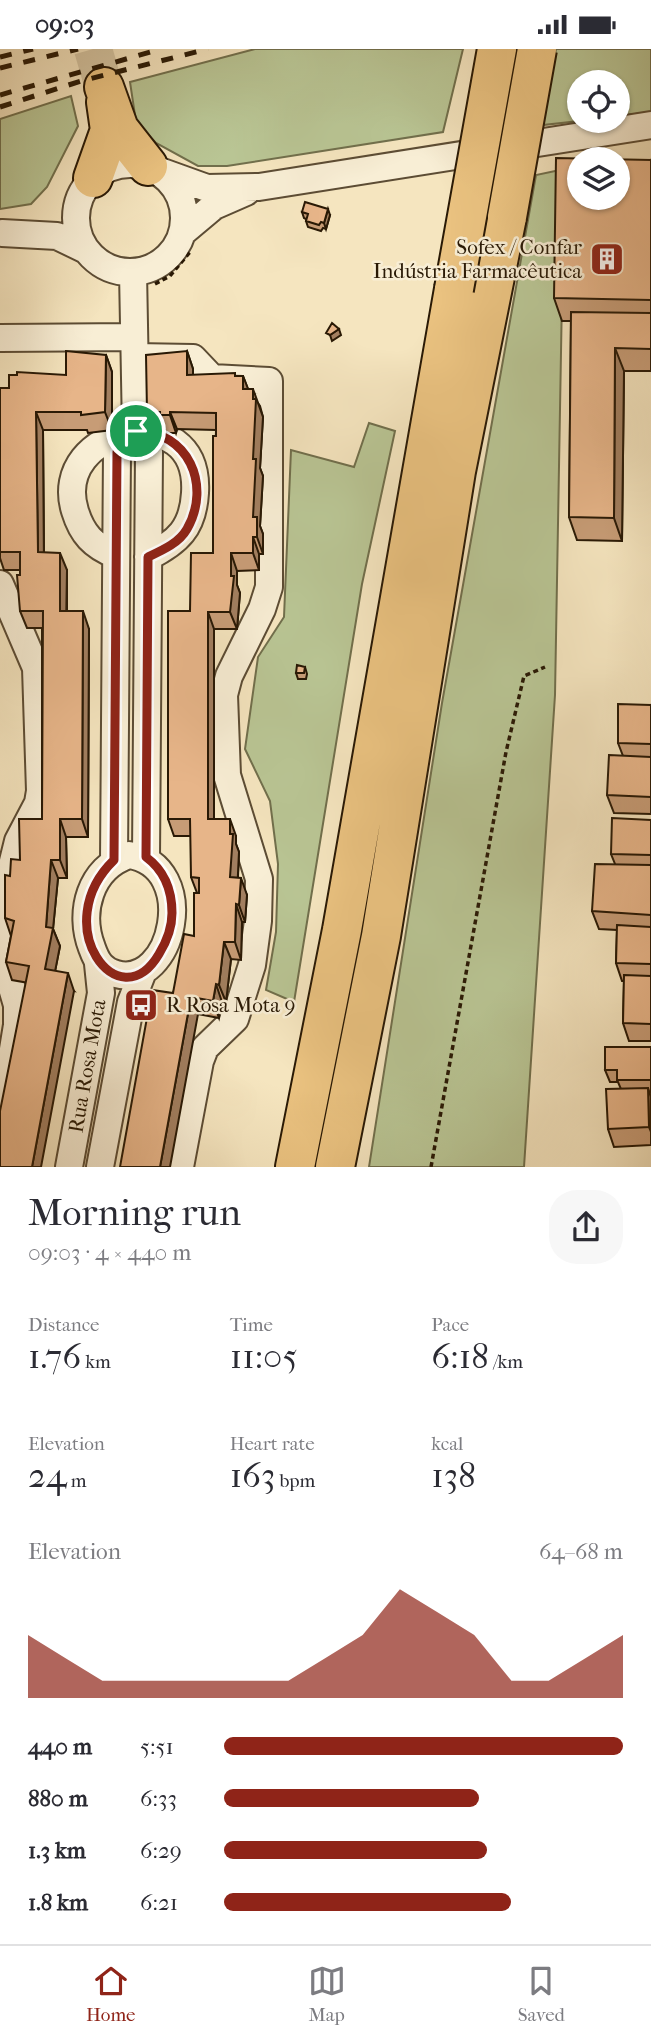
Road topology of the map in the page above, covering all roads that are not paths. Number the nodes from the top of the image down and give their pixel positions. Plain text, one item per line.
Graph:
1 (497, 49) edge
2 (537, 49) edge
3 (651, 125) edge
4 (152, 168) junction
5 (259, 187) junction
6 (85, 190) junction
7 (1, 234) edge
8 (189, 237) junction
9 (86, 250) junction
10 (133, 272) junction
11 (135, 336) junction
12 (0, 338) edge
13 (136, 431) junction
14 (116, 555) junction
15 (148, 557) junction
16 (0, 584) edge
17 (146, 857) junction
18 (114, 860) junction
19 (98, 964) junction
20 (142, 974) junction
21 (0, 1128) edge
22 (69, 1167) edge
23 (100, 1167) edge
24 (180, 1167) edge
25 (295, 1167) edge
26 (335, 1167) edge

1 - 25 highway, bridge
2 - 26 highway, bridge
3 - 5 street
4 - 5 street
4 - 6 street
4 - 6 highway
4 - 8 street
5 - 8 street
6 - 7 street
6 - 9 street
7 - 9 street
8 - 10 street
9 - 10 street
10 - 11 street
11 - 12 street
11 - 13 street
11 - 24 street
13 - 14 street
13 - 14 street
13 - 15 street
13 - 15 street
14 - 18 street
15 - 17 street
16 - 21 street
17 - 18 street
17 - 20 street
18 - 19 street
19 - 20 street
19 - 22 street, Rua Rosa Mota
20 - 23 street, Rua Rosa Mota

